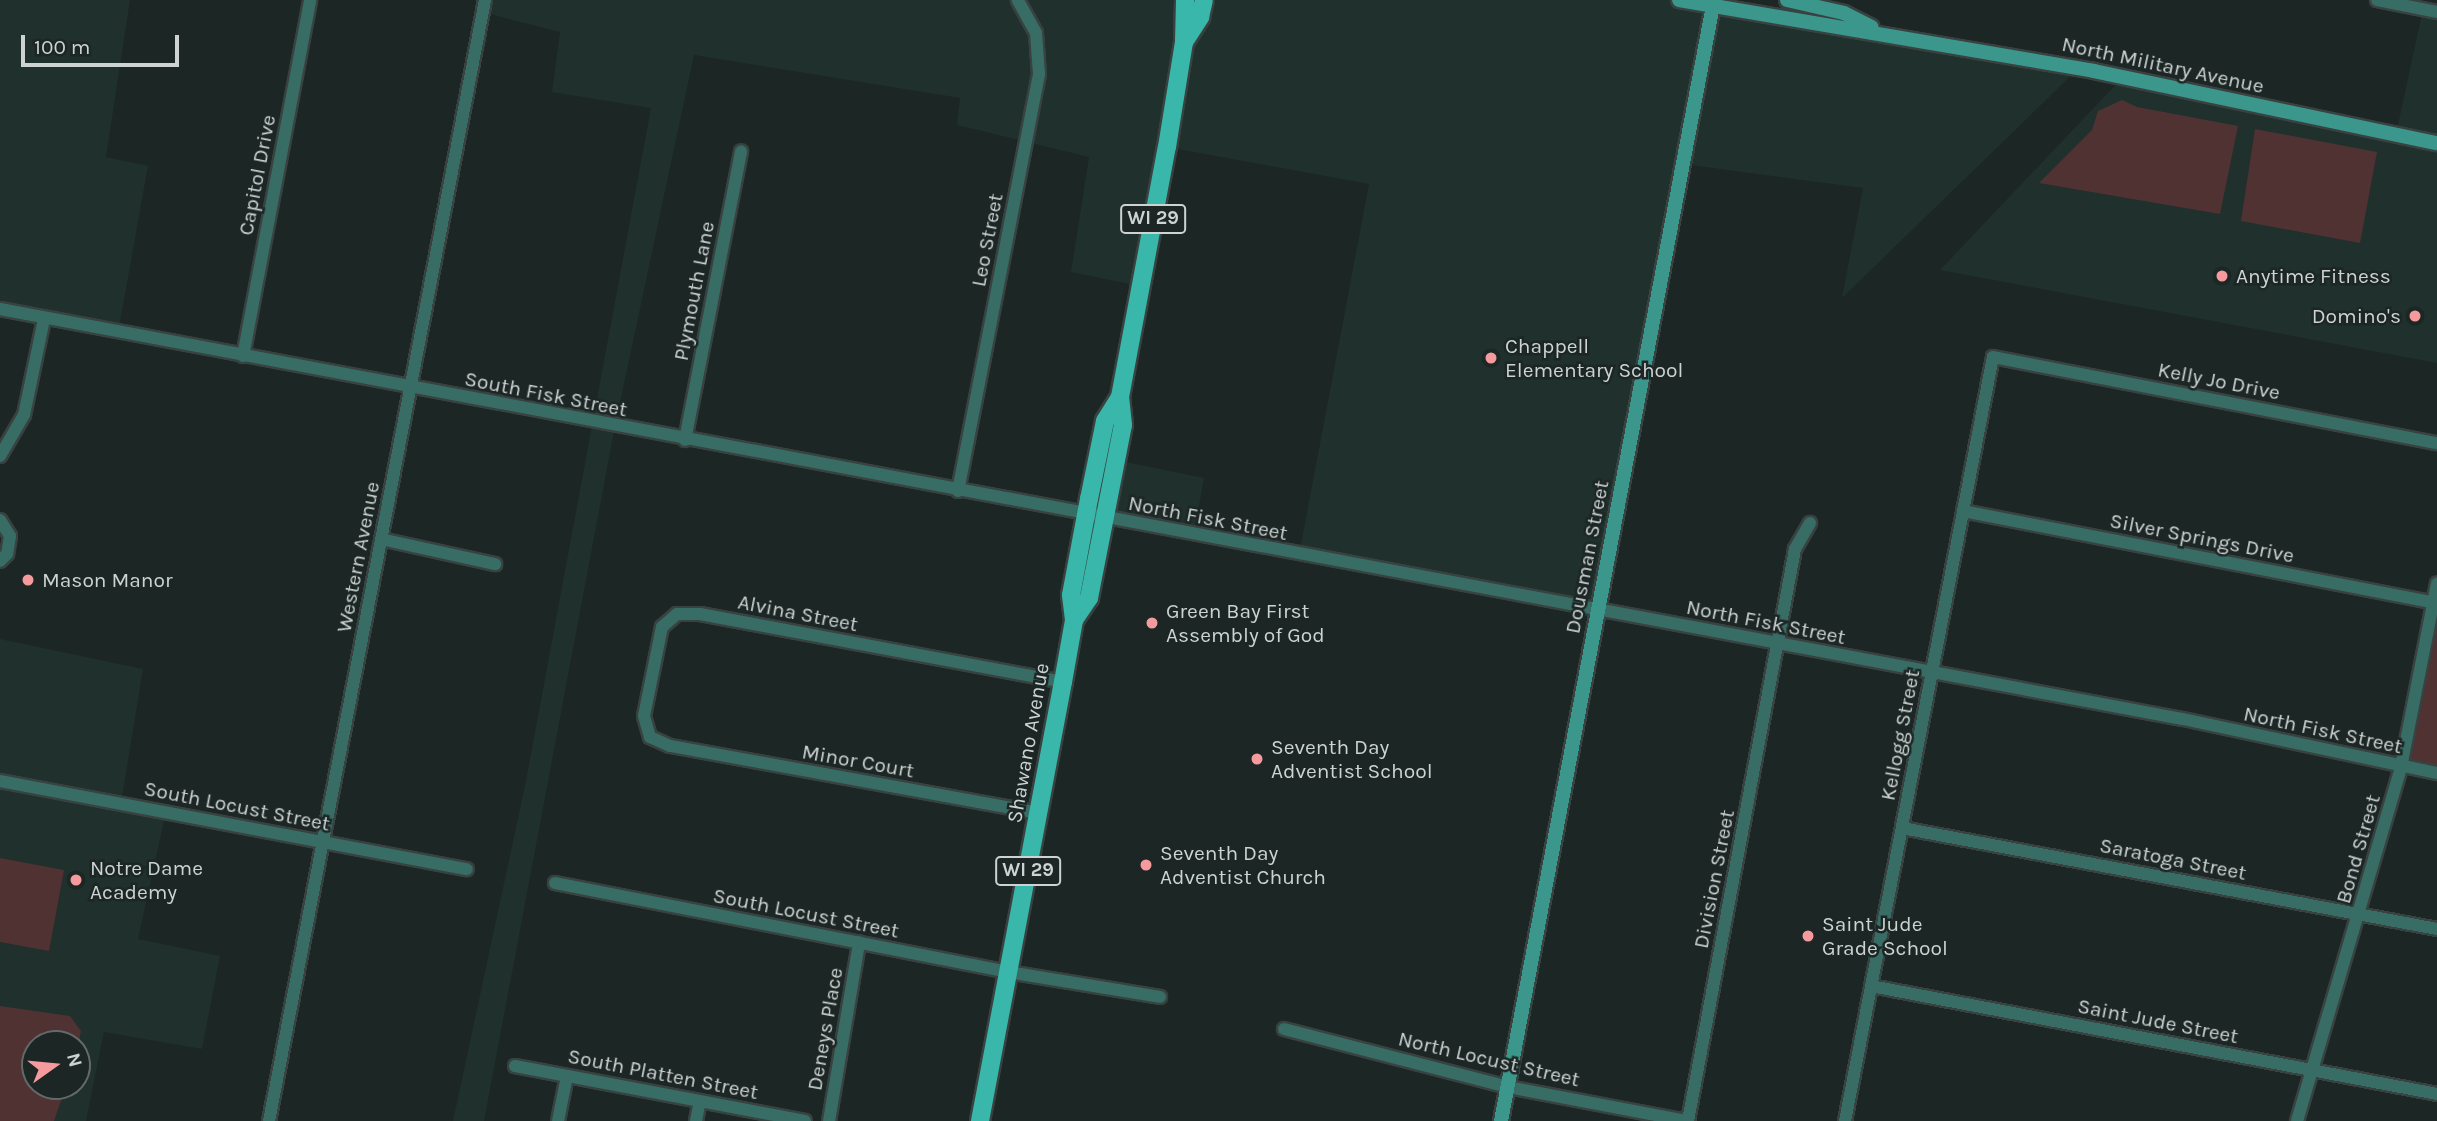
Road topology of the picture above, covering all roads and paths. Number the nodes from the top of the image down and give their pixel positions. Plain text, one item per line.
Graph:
1 (310, 0) edge
2 (485, 0) edge
3 (1018, 0) edge
4 (1185, 0) edge
5 (1204, 0) edge
6 (1679, 0) edge
7 (1787, 0) edge
8 (2377, 0) edge
9 (1714, 3) edge
10 (2437, 12) edge
11 (1880, 31) junction
12 (1184, 42) junction
13 (2437, 144) edge
14 (741, 151) dead end
15 (0, 309) edge
16 (44, 319) junction
17 (243, 356) junction
18 (1993, 357) joint
19 (410, 388) junction
20 (1119, 397) junction
21 (685, 439) junction
22 (2437, 443) edge
23 (0, 456) edge
24 (958, 491) junction
25 (1963, 511) junction
26 (1086, 514) junction
27 (1104, 518) junction
28 (0, 520) edge
29 (1810, 523) dead end
30 (381, 539) junction
31 (0, 561) edge
32 (495, 564) dead end
33 (2437, 584) edge
34 (2433, 603) junction
35 (1599, 611) junction
36 (1074, 620) junction
37 (1777, 644) junction
38 (1932, 673) junction
39 (1063, 682) junction
40 (670, 746) joint
41 (2401, 768) junction
42 (2437, 773) edge
43 (0, 781) edge
44 (1039, 813) junction
45 (1902, 828) junction
46 (323, 842) junction
47 (467, 869) dead end
48 (555, 883) dead end
49 (2360, 914) junction
50 (2437, 929) edge
51 (859, 943) junction
52 (1009, 972) junction
53 (1871, 986) junction
54 (1160, 997) dead end
55 (1284, 1028) dead end
56 (515, 1066) dead end
57 (2312, 1069) junction
58 (567, 1076) junction
59 (1508, 1087) junction
60 (2437, 1094) edge
61 (700, 1101) junction
62 (269, 1121) edge
63 (558, 1121) edge
64 (696, 1121) edge
65 (805, 1121) edge
66 (829, 1121) edge
67 (980, 1121) edge
68 (1501, 1121) edge
69 (1687, 1121) edge
70 (1845, 1121) edge
71 (2297, 1121) edge

1 - 17 street, Capitol Drive
2 - 19 street, Western Avenue
3 - 24 street, Leo Street
4 - 12 main road, Shawano Avenue / WI 29
5 - 12 main road, Shawano Avenue / WI 29
6 - 9 street, North Military Avenue
7 - 11 street, North Military Avenue
8 - 10 street
9 - 11 street, North Military Avenue
9 - 35 street, Dousman Street
11 - 13 street, North Military Avenue
12 - 20 main road, Shawano Avenue / WI 29
14 - 21 street, Plymouth Lane
15 - 16 street, South Fisk Street
16 - 17 street, South Fisk Street
16 - 23 street
17 - 19 street, South Fisk Street
18 - 22 street, Kelly Jo Drive
18 - 25 street, Kellogg Street
19 - 21 street, South Fisk Street
19 - 30 street, Western Avenue
20 - 26 main road, Shawano Avenue / WI 29
20 - 27 main road, Shawano Avenue / WI 29
21 - 24 street, South Fisk Street
24 - 26 street, South Fisk Street
25 - 34 street, Silver Springs Drive
25 - 38 street, Kellogg Street
26 - 27 street, North Fisk Street
26 - 36 main road, Shawano Avenue / WI 29
27 - 35 street, North Fisk Street
27 - 36 main road, Shawano Avenue / WI 29
28 - 31 street
29 - 37 street, Division Street
30 - 32 street
30 - 46 street, Western Avenue
33 - 34 street, Bond Street
34 - 41 street, Bond Street
35 - 37 street, North Fisk Street
35 - 59 street, Dousman Street
36 - 39 main road, Shawano Avenue / WI 29
37 - 38 street, North Fisk Street
37 - 69 street, Division Street
38 - 41 street, North Fisk Street
38 - 45 street, Kellogg Street
39 - 40 street, Alvina Street
39 - 44 main road, Shawano Avenue / WI 29
40 - 44 street, Minor Court
41 - 42 street, North Fisk Street
41 - 49 street, Bond Street
43 - 46 street, South Locust Street
44 - 52 main road, Shawano Avenue / WI 29
45 - 49 street, Saratoga Street
45 - 53 street, Kellogg Street
46 - 47 street, South Locust Street
46 - 62 street, Western Avenue
48 - 51 street, South Locust Street
49 - 50 street, Saratoga Street
49 - 57 street, Bond Street
51 - 52 street, South Locust Street
51 - 66 street, Deneys Place
52 - 54 street
52 - 67 main road, Shawano Avenue / WI 29
53 - 57 street, Saint Jude Street
53 - 70 street, Kellogg Street
55 - 59 street, North Locust Street
56 - 58 street, South Platten Street
57 - 60 street, Saint Jude Street
57 - 71 street, Bond Street
58 - 61 street, South Platten Street
58 - 63 street
59 - 68 street, Dousman Street
59 - 69 street, North Locust Street
61 - 64 street
61 - 65 street, South Platten Street

